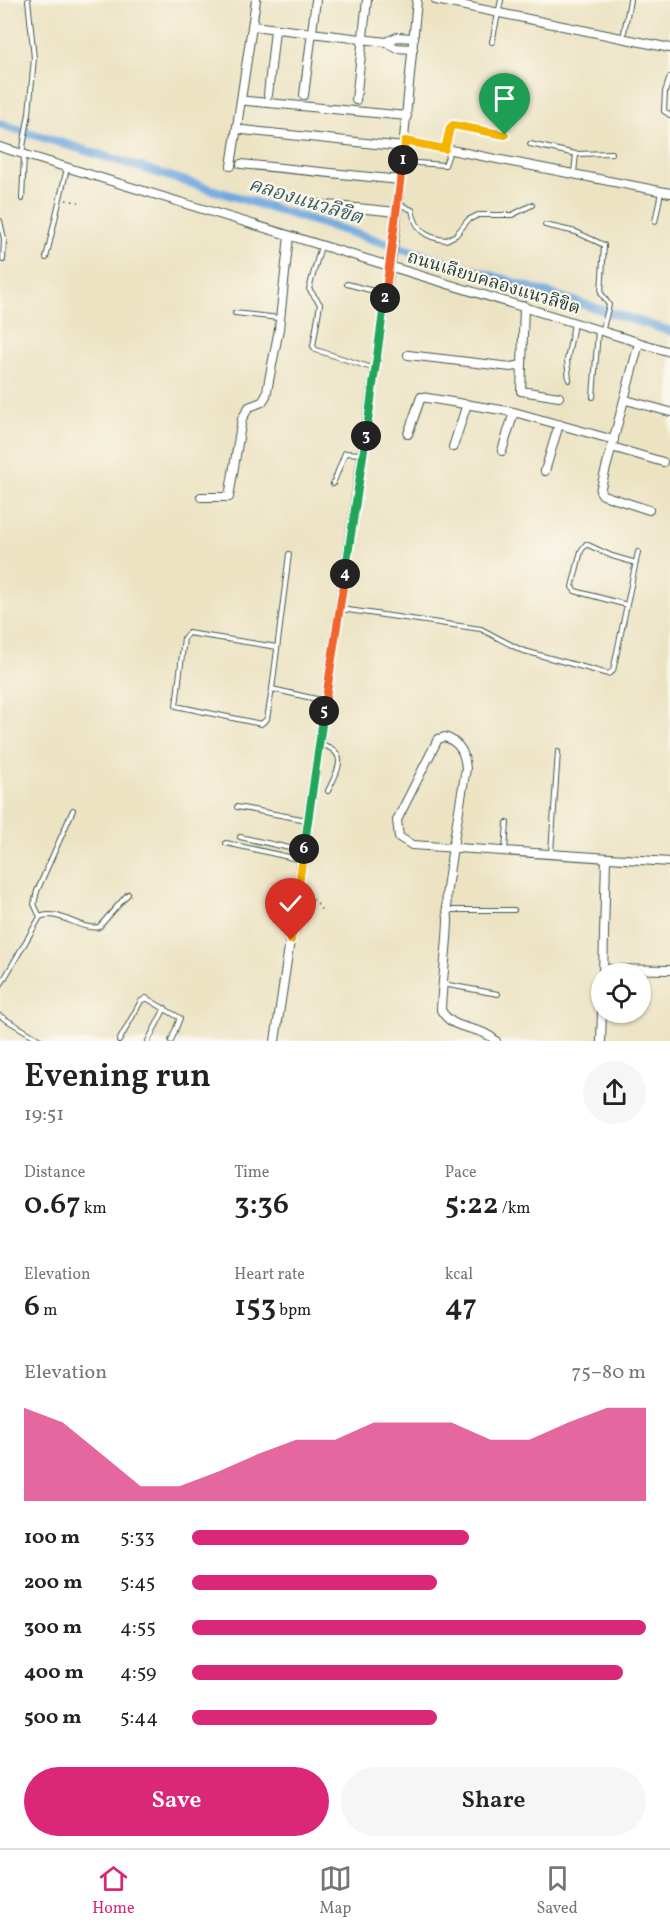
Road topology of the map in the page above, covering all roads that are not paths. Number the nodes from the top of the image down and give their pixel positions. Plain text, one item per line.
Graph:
1 (28, 0) edge
2 (256, 0) edge
3 (316, 0) edge
4 (367, 0) edge
5 (417, 0) edge
6 (436, 0) edge
7 (501, 0) edge
8 (630, 0) edge
9 (498, 13) junction
10 (253, 26) junction
11 (275, 30) junction
12 (312, 34) junction
13 (414, 38) junction
14 (623, 39) junction
15 (362, 40) junction
16 (386, 42) junction
17 (492, 42) dead end
18 (670, 48) edge
19 (413, 49) junction
20 (670, 77) edge
21 (268, 95) dead end
22 (304, 95) dead end
23 (356, 100) dead end
24 (247, 101) dead end
25 (670, 115) edge
26 (407, 116) junction
27 (243, 130) dead end
28 (505, 135) dead end
29 (405, 144) junction
30 (530, 144) dead end
31 (0, 147) edge
32 (448, 150) junction
33 (23, 151) junction
34 (612, 153) dead end
35 (576, 154) junction
36 (417, 163) dead end
37 (241, 164) dead end
38 (231, 166) dead end
39 (67, 167) junction
40 (574, 173) junction
41 (400, 180) junction
42 (666, 192) edge
43 (22, 199) dead end
44 (306, 203) dead end
45 (532, 205) dead end
46 (398, 208) junction
47 (0, 221) edge
48 (655, 222) dead end
49 (544, 225) dead end
50 (289, 236) junction
51 (321, 246) junction
52 (46, 258) dead end
53 (3, 260) dead end
54 (390, 267) junction
55 (347, 284) dead end
56 (386, 295) junction
57 (524, 306) junction
58 (235, 313) dead end
59 (280, 318) junction
60 (574, 323) junction
61 (602, 328) junction
62 (639, 343) junction
63 (670, 352) edge
64 (408, 354) dead end
65 (522, 365) junction
66 (376, 369) junction
67 (569, 380) dead end
68 (559, 397) dead end
69 (592, 398) dead end
70 (626, 400) junction
71 (467, 404) junction
72 (514, 412) junction
73 (670, 412) edge
74 (560, 424) junction
75 (408, 434) dead end
76 (613, 444) junction
77 (453, 447) dead end
78 (502, 451) dead end
79 (363, 454) junction
80 (663, 462) dead end
81 (544, 471) dead end
82 (333, 484) dead end
83 (201, 497) dead end
84 (649, 510) dead end
85 (638, 552) dead end
86 (289, 554) dead end
87 (636, 563) junction
88 (627, 605) junction
89 (340, 609) junction
90 (277, 647) junction
91 (272, 690) junction
92 (326, 702) junction
93 (319, 744) junction
94 (558, 752) dead end
95 (328, 791) dead end
96 (237, 807) dead end
97 (73, 810) dead end
98 (308, 820) junction
99 (507, 823) dead end
100 (240, 837) dead end
101 (226, 843) dead end
102 (454, 848) junction
103 (505, 850) junction
104 (551, 853) junction
105 (303, 855) junction
106 (606, 858) junction
107 (670, 862) edge
108 (128, 894) dead end
109 (448, 910) junction
110 (514, 910) dead end
111 (40, 917) junction
112 (603, 963) edge
113 (651, 970) edge
114 (670, 970) edge
115 (442, 984) junction
116 (0, 986) edge
117 (498, 994) dead end
118 (165, 1008) junction
119 (0, 1016) edge
120 (602, 1023) edge
121 (42, 1041) edge
122 (119, 1041) edge
123 (148, 1041) edge
124 (171, 1041) edge
125 (275, 1041) edge
126 (496, 1041) edge
127 (602, 1041) edge

1 - 33 lane
2 - 10 street
3 - 12 street
4 - 15 street
5 - 13 street
6 - 9 street
7 - 9 lane
8 - 14 lane
9 - 14 street
9 - 17 lane
10 - 11 street
10 - 38 street
11 - 12 street
11 - 21 street
12 - 15 street
12 - 22 street
13 - 16 street
13 - 19 street
14 - 18 street
15 - 16 street
15 - 23 street
16 - 19 street
19 - 26 street
20 - 25 lane
24 - 26 street
26 - 29 street
27 - 29 street
28 - 32 lane
29 - 32 street
29 - 41 street
30 - 35 lane
31 - 33 street, ถนนเลียบคลองแนวลิขิต
32 - 36 lane
32 - 40 street
33 - 39 street, ถนนเลียบคลองแนวลิขิต
33 - 43 lane
34 - 35 lane
35 - 40 lane
37 - 41 street
39 - 50 street, ถนนเลียบคลองแนวลิขิต
39 - 52 lane
40 - 42 street
41 - 46 street
42 - 48 lane
44 - 46 street
45 - 46 lane
46 - 54 street
47 - 53 lane
49 - 61 lane
50 - 51 street, ถนนเลียบคลองแนวลิขิต
50 - 59 street
51 - 54 street, ถนนเลียบคลองแนวลิขิต
51 - 66 lane
54 - 56 street
54 - 57 street, ถนนเลียบคลองแนวลิขิต
55 - 56 lane
56 - 66 street
57 - 60 street, ถนนเลียบคลองแนวลิขิต
57 - 65 street
58 - 59 lane
59 - 83 street
60 - 61 street, ถนนเลียบคลองแนวลิขิต
60 - 67 lane
61 - 62 street, ถนนเลียบคลองแนวลิขิต
61 - 69 lane
62 - 63 street, ถนนเลียบคลองแนวลิขิต
62 - 70 street
64 - 65 street
65 - 68 street
66 - 79 street
70 - 73 street
70 - 76 street
71 - 72 street
71 - 75 street
71 - 77 street
72 - 74 street
72 - 78 street
74 - 76 street
74 - 81 street
76 - 80 street
76 - 84 street
79 - 82 lane
79 - 89 street
85 - 87 lane
86 - 90 lane
87 - 88 lane
87 - 88 lane
88 - 89 lane
89 - 92 street
90 - 91 lane
90 - 91 lane
91 - 92 lane
92 - 93 street
93 - 95 lane
93 - 98 street
94 - 104 lane
96 - 98 lane
97 - 111 lane
98 - 105 street
99 - 103 lane
100 - 105 lane
101 - 105 lane
102 - 102 street
102 - 103 street
102 - 109 street
103 - 104 street
104 - 106 street
105 - 125 street
106 - 107 street
106 - 112 street
108 - 111 lane
109 - 110 lane
109 - 115 street
111 - 116 lane
113 - 114 street
115 - 117 lane
115 - 126 street
118 - 122 lane
118 - 123 lane
118 - 124 lane
119 - 121 lane
120 - 127 street

